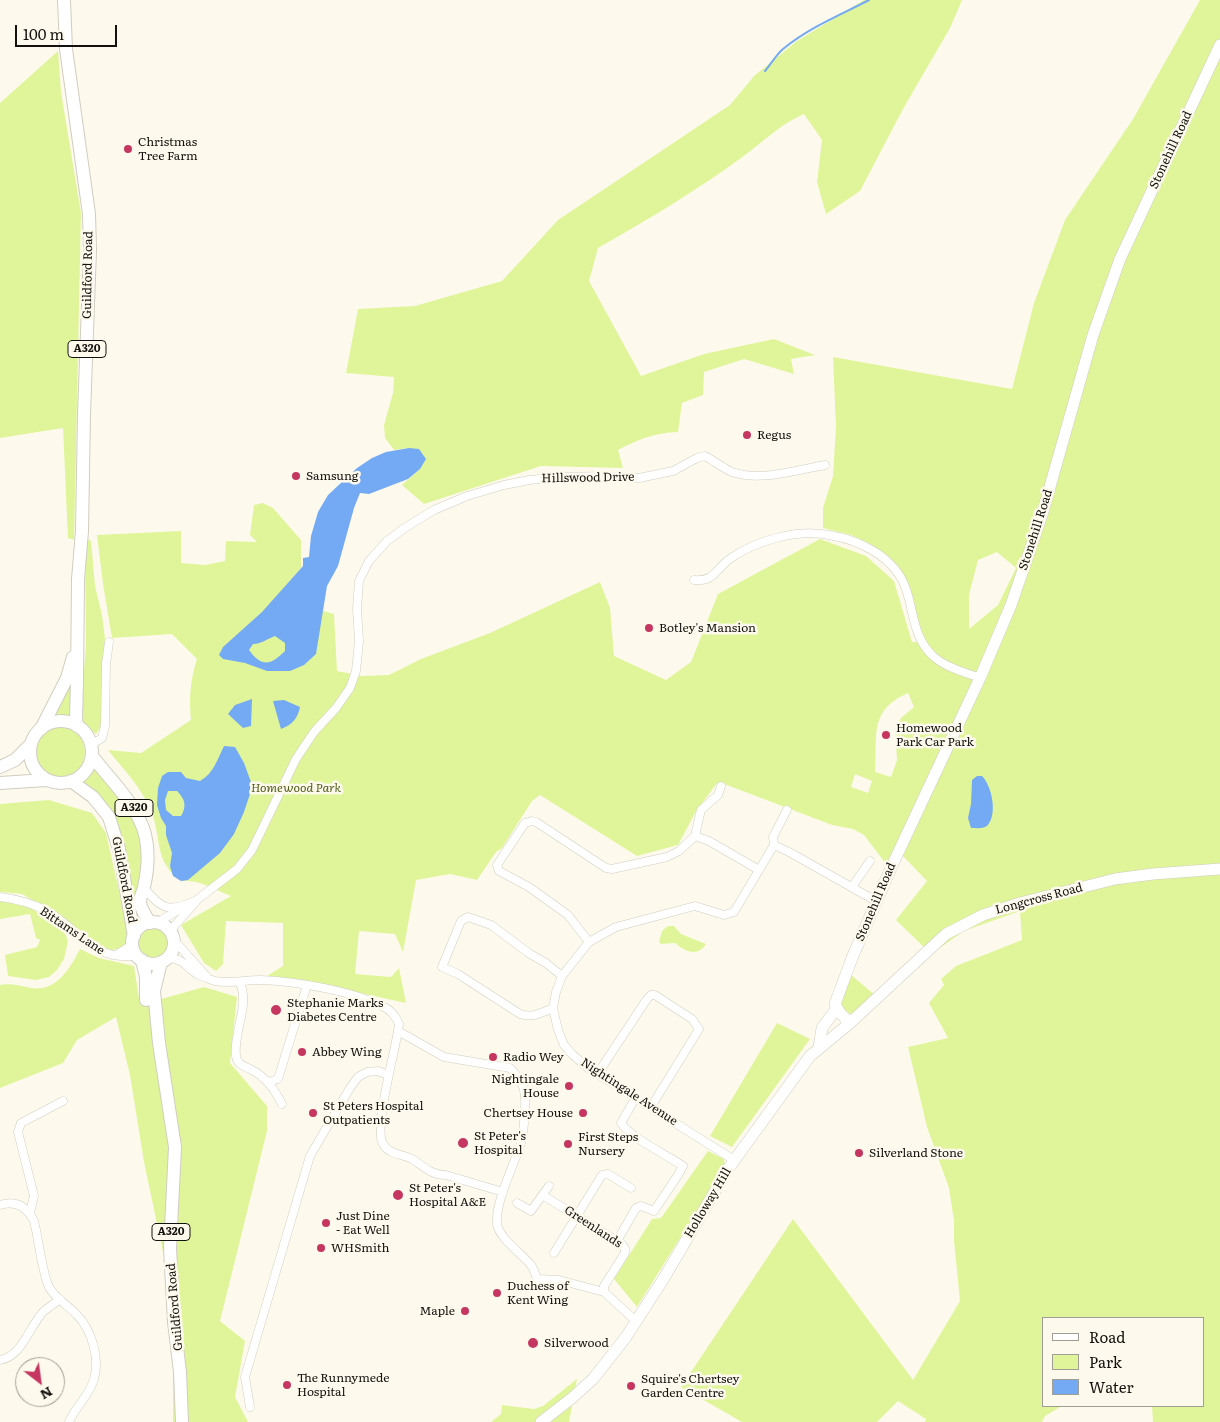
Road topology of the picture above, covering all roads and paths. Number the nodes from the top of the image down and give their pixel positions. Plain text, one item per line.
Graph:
1 (64, 0) edge
2 (1220, 45) edge
3 (825, 466) dead end
4 (694, 580) dead end
5 (76, 642) junction
6 (109, 642) dead end
7 (980, 678) junction
8 (77, 726) junction
9 (41, 729) junction
10 (31, 744) junction
11 (91, 750) junction
12 (0, 767) edge
13 (46, 780) junction
14 (71, 781) junction
15 (0, 783) edge
16 (721, 786) dead end
17 (787, 810) dead end
18 (695, 836) junction
19 (774, 845) junction
20 (870, 861) dead end
21 (1220, 869) edge
22 (759, 870) junction
23 (852, 887) junction
24 (144, 888) junction
25 (0, 897) edge
26 (198, 899) junction
27 (876, 901) junction
28 (185, 905) junction
29 (153, 923) junction
30 (172, 935) junction
31 (589, 942) junction
32 (136, 949) junction
33 (116, 955) junction
34 (165, 960) junction
35 (562, 976) junction
36 (207, 977) junction
37 (240, 983) junction
38 (307, 985) junction
39 (885, 992) joint
40 (553, 1008) junction
41 (836, 1009) junction
42 (850, 1023) junction
43 (398, 1032) junction
44 (159, 1043) junction
45 (819, 1047) junction
46 (598, 1073) junction
47 (388, 1075) junction
48 (269, 1082) junction
49 (636, 1097) junction
50 (63, 1101) dead end
51 (282, 1104) dead end
52 (652, 1107) junction
53 (734, 1160) junction
54 (549, 1186) dead end
55 (631, 1188) dead end
56 (503, 1192) junction
57 (544, 1196) junction
58 (517, 1203) dead end
59 (0, 1205) edge
60 (30, 1213) junction
61 (577, 1216) junction
62 (617, 1240) junction
63 (554, 1253) dead end
64 (604, 1292) junction
65 (60, 1299) junction
66 (637, 1322) junction
67 (0, 1360) edge
68 (250, 1407) dead end
69 (69, 1422) edge
70 (182, 1422) edge
71 (541, 1422) edge

1 - 5 main road, Guildford Road / A320
2 - 7 street, Stonehill Road
3 - 26 street, Hillswood Drive
4 - 7 street
5 - 8 main road, Guildford Road / A320
5 - 9 main road, Guildford Road / A320
6 - 11 street
7 - 27 street, Stonehill Road
8 - 9 main road
8 - 11 main road, A320
9 - 10 main road, A320
10 - 12 main road, A320
10 - 13 main road
11 - 14 main road
11 - 24 main road, Guildford Road / A320
13 - 14 main road
13 - 15 main road
14 - 32 main road, Guildford Road / A320
16 - 18 street
17 - 19 street, Nightingale Avenue
18 - 22 street
18 - 31 street
19 - 22 street, Nightingale Avenue
19 - 23 street
20 - 23 street
21 - 39 street, Longcross Road
22 - 31 street, Nightingale Avenue
23 - 27 street
24 - 28 street, Hillswood Drive
24 - 29 main road, Guildford Road / A320
25 - 33 street, Bittams Lane
26 - 28 street, Hillswood Drive
26 - 30 street, Hillswood Drive
27 - 41 street, Stonehill Road
28 - 29 street, Hillswood Drive
29 - 30 main road
29 - 32 main road
30 - 34 main road, A320
30 - 36 street
31 - 35 street, Nightingale Avenue
32 - 33 street, Bittams Lane
32 - 33 street, Bittams Lane
32 - 34 main road
32 - 44 main road, Guildford Road / A320
34 - 36 street
34 - 44 main road, Guildford Road / A320
35 - 40 street, Nightingale Avenue
35 - 40 street
36 - 37 street
37 - 38 street
37 - 48 street
38 - 43 street
38 - 48 street
39 - 42 street, Holloway Hill
40 - 46 street, Nightingale Avenue
41 - 42 street
41 - 45 street, Stonehill Road
42 - 45 street, Holloway Hill
43 - 47 street
43 - 56 street
44 - 70 main road, Guildford Road / A320
45 - 53 street, Holloway Hill
46 - 49 street, Nightingale Avenue
46 - 52 street
47 - 56 street
47 - 68 street
48 - 51 street
49 - 52 street, Nightingale Avenue
49 - 62 street
50 - 60 street
52 - 53 street, Nightingale Avenue
53 - 66 street, Holloway Hill
54 - 57 street
55 - 61 street
56 - 64 street
57 - 58 street
57 - 61 street, Greenlands
59 - 60 street
60 - 65 street
61 - 62 street, Greenlands
61 - 63 street
62 - 64 street, Greenlands
64 - 66 street
65 - 67 street
65 - 69 street
66 - 71 street, Holloway Hill

